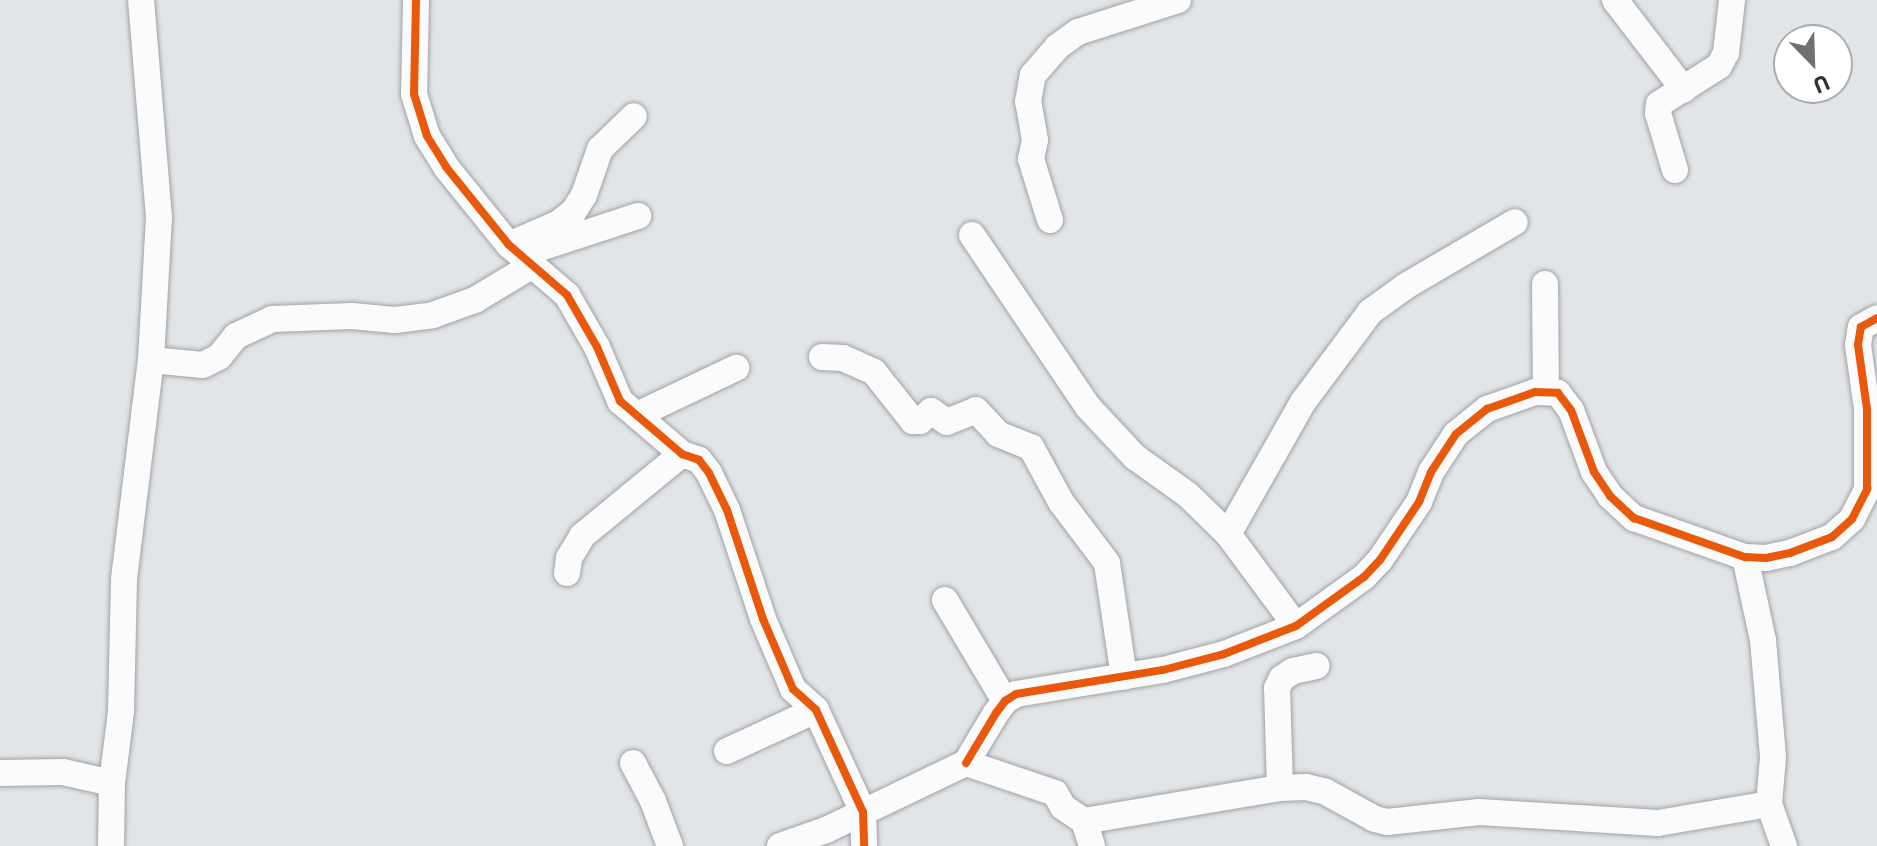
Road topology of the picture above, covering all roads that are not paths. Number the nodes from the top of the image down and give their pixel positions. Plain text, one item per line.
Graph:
1 (141, 0) edge
2 (416, 0) edge
3 (1178, 0) edge
4 (1615, 0) edge
5 (1732, 0) edge
6 (1684, 90) junction
7 (634, 116) dead end
8 (1675, 170) dead end
9 (638, 216) dead end
10 (1050, 220) dead end
11 (1515, 222) dead end
12 (972, 235) dead end
13 (521, 255) junction
14 (1545, 284) dead end
15 (1877, 318) edge
16 (822, 357) dead end
17 (151, 360) junction
18 (736, 368) dead end
19 (1546, 391) junction
20 (637, 415) junction
21 (682, 454) junction
22 (1228, 534) junction
23 (1745, 557) junction
24 (567, 573) dead end
25 (945, 600) dead end
26 (1296, 626) junction
27 (1316, 666) dead end
28 (1124, 677) junction
29 (1005, 701) junction
30 (816, 710) junction
31 (727, 751) dead end
32 (633, 763) dead end
33 (966, 763) junction
34 (0, 773) edge
35 (112, 783) junction
36 (1280, 788) junction
37 (1769, 804) junction
38 (863, 812) junction
39 (1084, 821) junction
40 (111, 846) edge
41 (670, 846) edge
42 (780, 846) edge
43 (864, 846) edge
44 (1092, 846) edge
45 (1784, 846) edge

1 - 17 street
2 - 13 street
3 - 10 street
4 - 6 street
5 - 6 street
6 - 8 street
7 - 13 street
9 - 13 street
11 - 22 street
12 - 22 street
13 - 17 street
13 - 20 street
14 - 19 street
15 - 23 street
16 - 28 street
17 - 35 street
18 - 20 street
19 - 23 street
19 - 26 street
20 - 21 street
21 - 24 street
21 - 30 street
22 - 26 street
23 - 37 street
25 - 29 street
26 - 28 street
27 - 36 street
28 - 29 street
29 - 33 street
30 - 31 street
30 - 38 street
32 - 41 street
33 - 38 street
33 - 39 street
34 - 35 street
35 - 40 street
36 - 37 street
36 - 39 street
37 - 45 street
38 - 42 street
38 - 43 street
39 - 44 street

